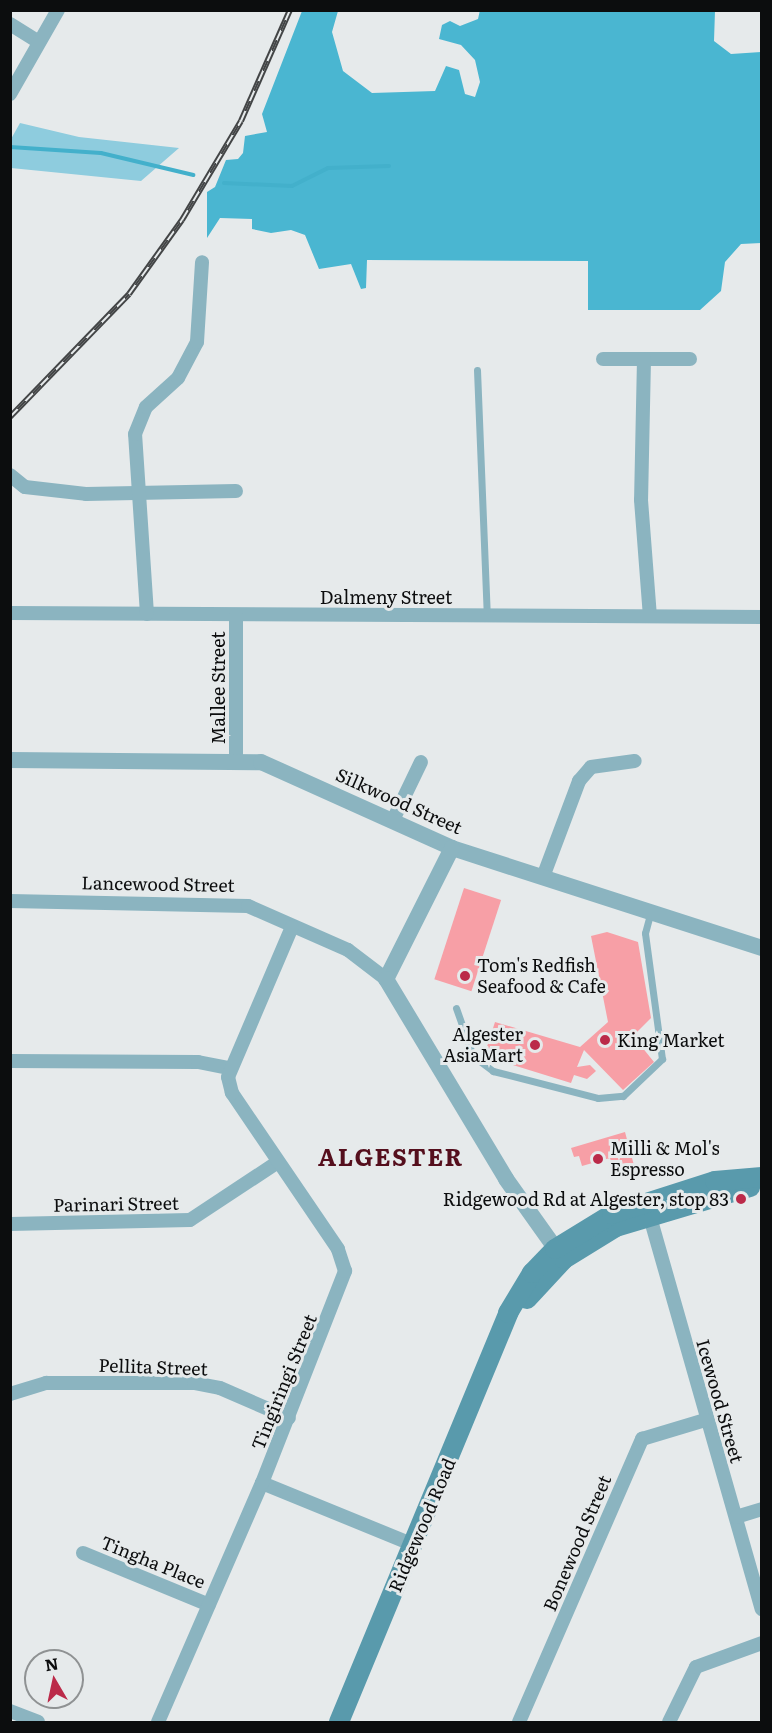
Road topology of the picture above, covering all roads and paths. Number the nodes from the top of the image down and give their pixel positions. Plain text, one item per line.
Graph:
1 (58, 10) edge
2 (10, 24) edge
3 (39, 42) junction
4 (10, 94) edge
5 (202, 262) dead end
6 (603, 359) dead end
7 (644, 359) junction
8 (690, 359) dead end
9 (477, 370) dead end
10 (10, 475) edge
11 (236, 491) dead end
12 (136, 495) junction
13 (10, 613) edge
14 (147, 614) junction
15 (236, 615) junction
16 (487, 616) junction
17 (650, 616) junction
18 (762, 617) edge
19 (10, 760) edge
20 (236, 761) junction
21 (635, 761) dead end
22 (421, 762) dead end
23 (394, 818) junction
24 (452, 848) junction
25 (543, 877) junction
26 (10, 901) edge
27 (651, 911) junction
28 (292, 927) junction
29 (762, 948) edge
30 (386, 979) junction
31 (456, 1008) dead end
32 (10, 1061) edge
33 (232, 1063) junction
34 (278, 1162) junction
35 (762, 1177) edge
36 (762, 1183) edge
37 (647, 1209) junction
38 (10, 1224) edge
39 (559, 1254) junction
40 (10, 1394) edge
41 (289, 1418) junction
42 (705, 1420) junction
43 (262, 1482) junction
44 (762, 1509) edge
45 (736, 1517) junction
46 (414, 1545) junction
47 (83, 1553) dead end
48 (209, 1605) junction
49 (762, 1609) edge
50 (762, 1643) edge
51 (10, 1711) edge
52 (38, 1722) edge
53 (158, 1722) edge
54 (339, 1722) edge
55 (519, 1722) edge
56 (669, 1722) edge

1 - 3 street
2 - 3 street
3 - 4 street
5 - 12 street
6 - 7 street
7 - 8 street
7 - 17 street
9 - 16 lane
10 - 12 street
11 - 12 street
12 - 14 street
13 - 14 street, Dalmeny Street
14 - 15 street, Dalmeny Street
15 - 16 street, Dalmeny Street
15 - 20 street, Mallee Street
16 - 17 street, Dalmeny Street
17 - 18 street, Dalmeny Street
19 - 20 street, Silkwood Street
20 - 23 street, Silkwood Street
21 - 25 street
22 - 23 street
23 - 24 street, Silkwood Street
24 - 25 street, Silkwood Street
24 - 30 street
25 - 27 street, Silkwood Street
26 - 28 street, Lancewood Street
27 - 29 street, Silkwood Street
27 - 31 lane
28 - 30 street, Lancewood Street
28 - 33 street
30 - 39 street, Lancewood Street
32 - 33 street
33 - 34 street, Tingiringi Street
34 - 38 street, Parinari Street
34 - 41 street, Tingiringi Street
35 - 37 main road
36 - 37 main road
37 - 39 main road, Ridgewood Road
37 - 42 street, Icewood Street
39 - 46 main road, Ridgewood Road
40 - 41 street, Pellita Street
41 - 43 street, Tingiringi Street
42 - 45 street, Icewood Street
42 - 55 street, Bonewood Street
43 - 46 street
43 - 48 street, Tingiringi Street
44 - 45 street
45 - 49 street, Icewood Street
46 - 54 main road, Ridgewood Road
47 - 48 street, Tingha Place
48 - 53 street, Tingiringi Street
50 - 56 street
51 - 52 street

